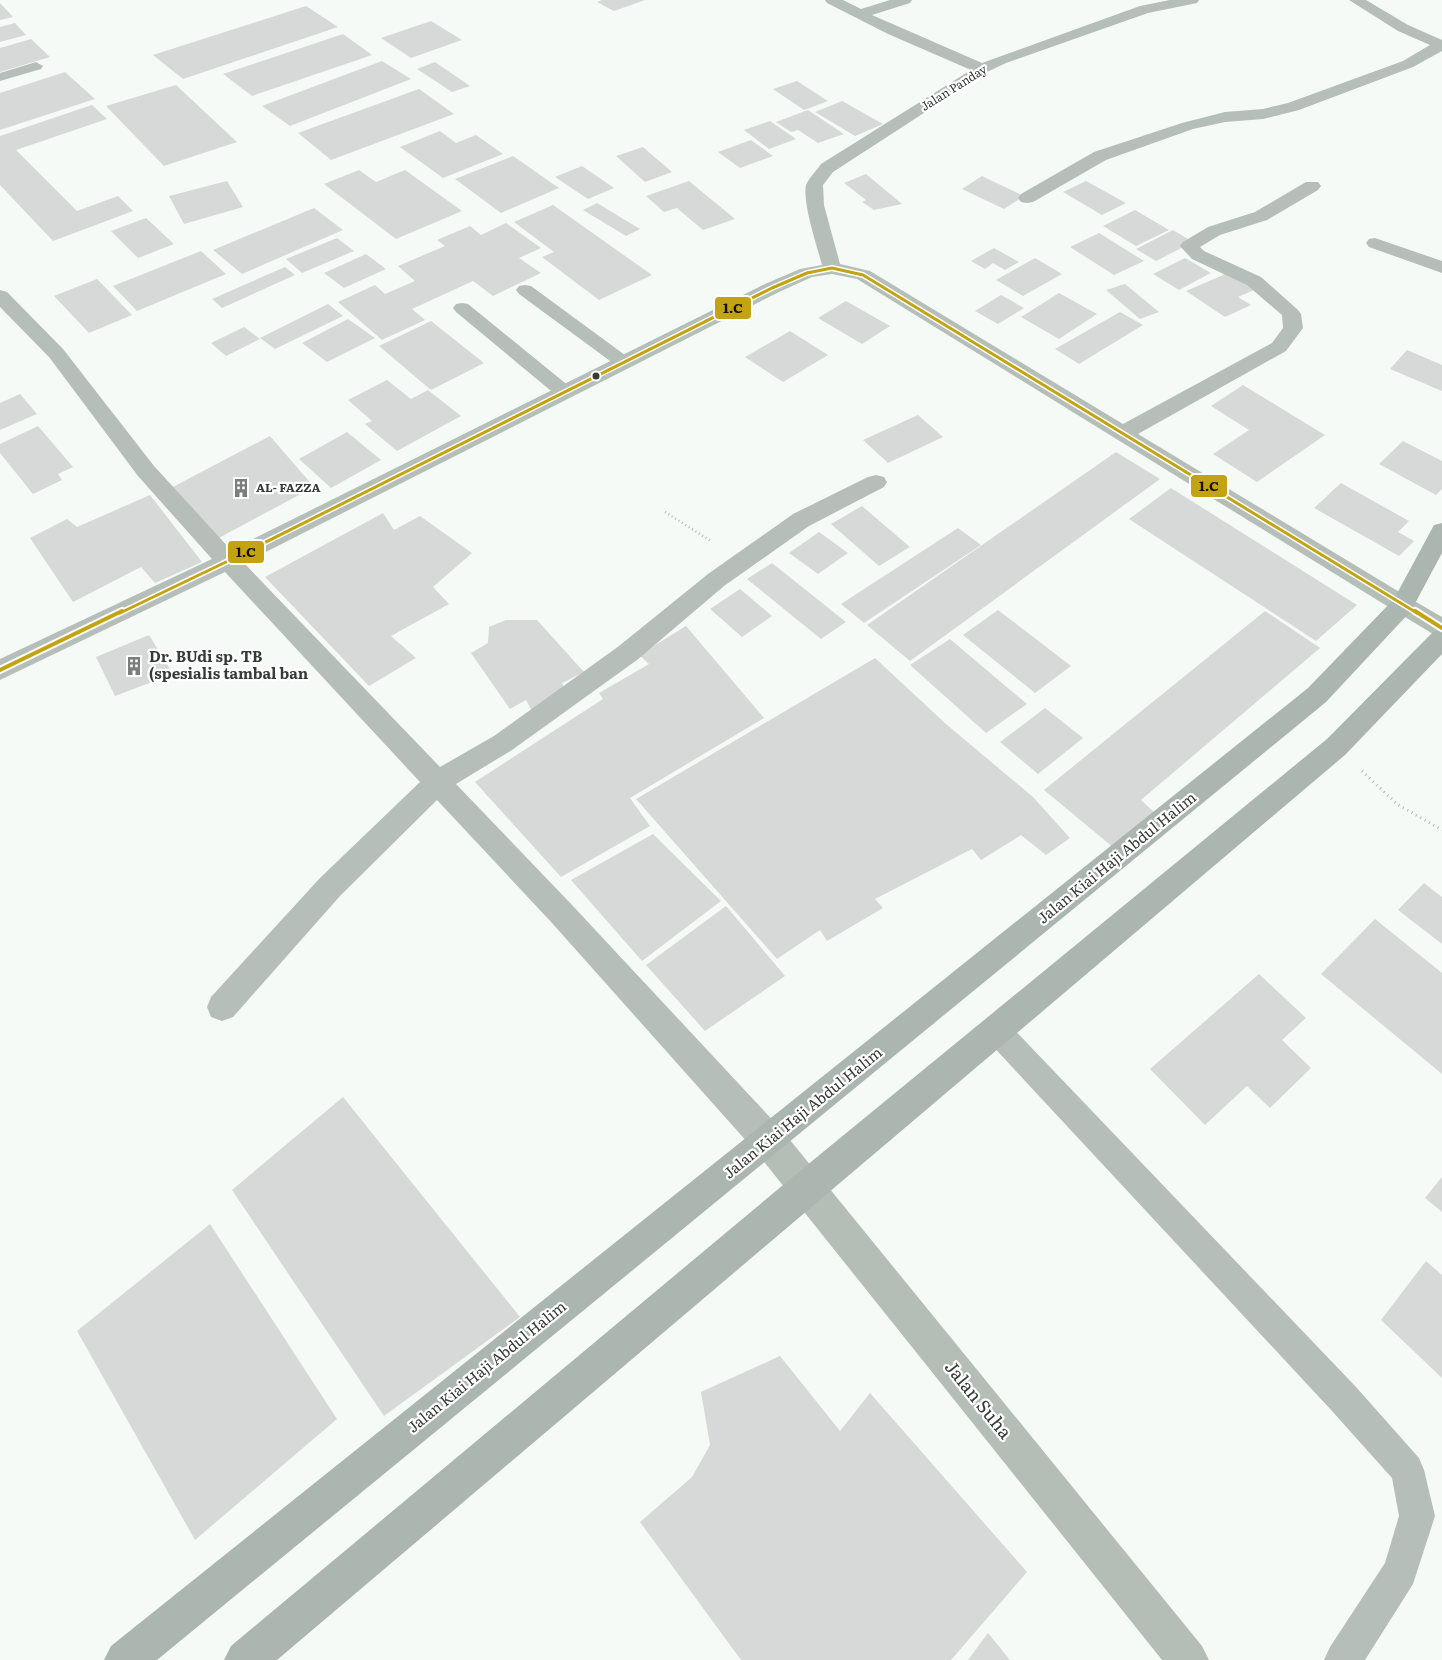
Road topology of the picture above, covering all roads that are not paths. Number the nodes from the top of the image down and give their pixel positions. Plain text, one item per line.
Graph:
1 (832, 0) edge
2 (904, 0) edge
3 (1192, 0) edge
4 (1356, 0) edge
5 (859, 14) junction
6 (1442, 45) edge
7 (36, 66) dead end
8 (982, 69) junction
9 (0, 77) edge
10 (1312, 186) dead end
11 (1027, 198) dead end
12 (1376, 243) dead end
13 (1442, 267) edge
14 (832, 268) junction
15 (525, 290) dead end
16 (0, 296) edge
17 (462, 308) dead end
18 (623, 362) junction
19 (563, 392) junction
20 (1123, 433) junction
21 (876, 482) dead end
22 (1442, 531) edge
23 (228, 561) junction
24 (1403, 605) junction
25 (1442, 628) edge
26 (1442, 639) edge
27 (0, 670) edge
28 (439, 781) junction
29 (222, 1007) dead end
30 (997, 1030) junction
31 (768, 1141) junction
32 (807, 1187) junction
33 (125, 1660) edge
34 (245, 1660) edge
35 (1188, 1660) edge
36 (1343, 1660) edge

1 - 5 street
2 - 5 street
3 - 8 street, Jalan Panday
4 - 6 street
5 - 8 street
6 - 11 street
7 - 9 lane
8 - 14 street, Jalan Panday
10 - 20 street
12 - 13 street
14 - 18 street
14 - 20 street
15 - 18 lane
16 - 23 street
17 - 19 lane
18 - 19 street
19 - 23 street
20 - 24 street
21 - 28 street
22 - 24 main road, Jalan Kiai Haji Abdul Halim
23 - 27 street
23 - 28 street
24 - 25 main road
24 - 31 main road, Jalan Kiai Haji Abdul Halim
26 - 30 main road
28 - 29 street
28 - 31 street
30 - 32 main road
30 - 36 lane
31 - 32 main road, Jalan Suha
31 - 33 main road, Jalan Kiai Haji Abdul Halim
32 - 34 main road
32 - 35 main road, Jalan Suha

